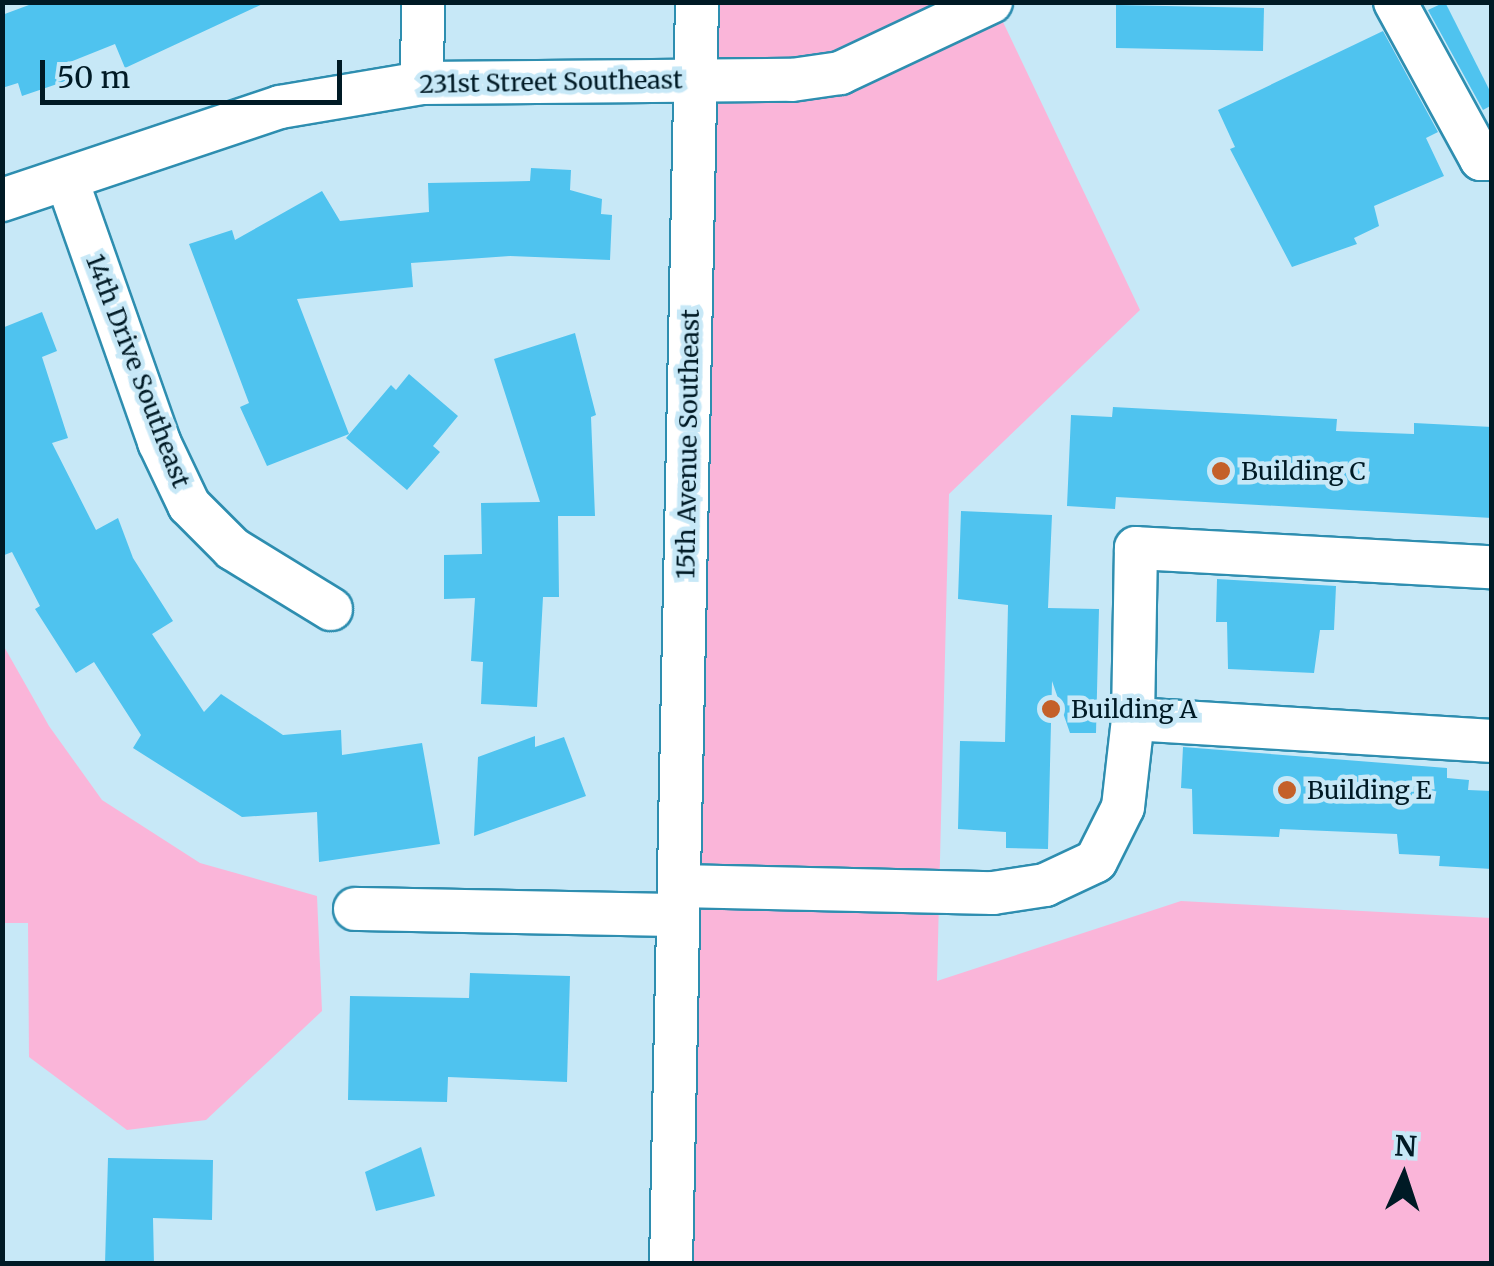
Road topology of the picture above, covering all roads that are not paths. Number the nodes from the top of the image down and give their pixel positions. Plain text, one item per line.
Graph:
1 (423, 2) edge
2 (698, 2) edge
3 (991, 2) edge
4 (1395, 2) edge
5 (696, 80) junction
6 (422, 82) junction
7 (1492, 160) edge
8 (68, 183) junction
9 (2, 200) edge
10 (1492, 567) edge
11 (331, 609) dead end
12 (1133, 719) junction
13 (1492, 741) edge
14 (678, 901) junction
15 (355, 909) dead end
16 (671, 1264) edge

1 - 6 street
2 - 5 street, 15th Avenue Southeast
3 - 5 street, 231st Street Southeast
4 - 7 street
5 - 6 street, 231st Street Southeast
5 - 14 street, 15th Avenue Southeast
6 - 8 street, 231st Street Southeast
8 - 9 street, 231st Street Southeast
8 - 11 street, 14th Drive Southeast
10 - 12 street
12 - 13 street
12 - 14 street
14 - 15 street
14 - 16 street, 15th Avenue Southeast

